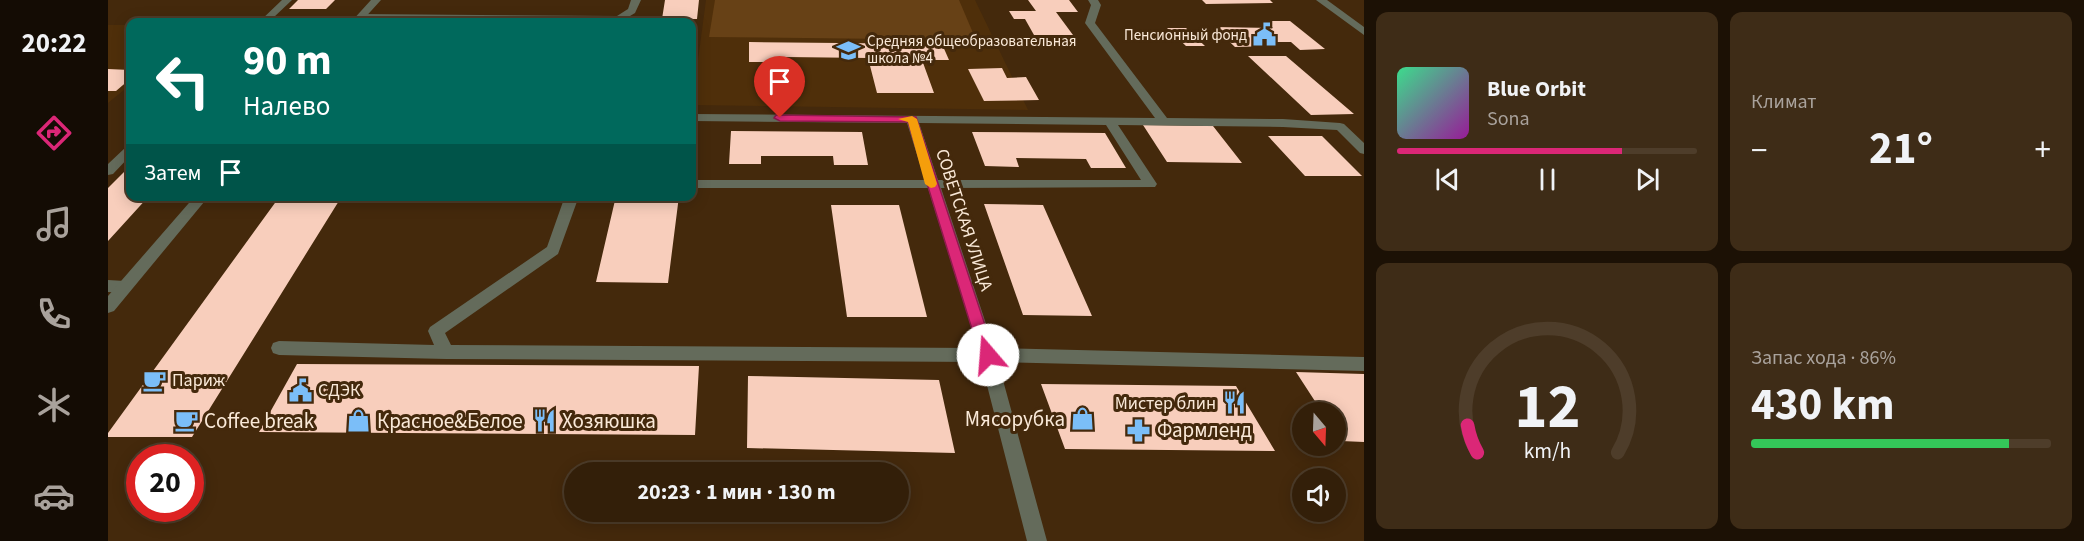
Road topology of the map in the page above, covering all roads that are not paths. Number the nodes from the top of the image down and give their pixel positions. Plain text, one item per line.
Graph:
1 (287, 0) edge
2 (376, 0) edge
3 (636, 0) edge
4 (1093, 0) edge
5 (1321, 0) edge
6 (268, 18) edge
7 (361, 18) edge
8 (620, 18) edge
9 (1364, 32) edge
10 (696, 117) edge
11 (912, 119) junction
12 (1110, 121) junction
13 (1163, 121) junction
14 (1364, 150) edge
15 (126, 154) edge
16 (108, 171) edge
17 (931, 183) junction
18 (696, 184) edge
19 (199, 201) edge
20 (570, 201) edge
21 (108, 286) edge
22 (125, 287) junction
23 (108, 307) edge
24 (279, 348) dead end
25 (446, 352) junction
26 (988, 355) junction
27 (1364, 364) edge
28 (1037, 541) edge

1 - 6 street
2 - 7 street
3 - 8 street
4 - 13 street
5 - 9 street
10 - 11 street
11 - 12 street
11 - 17 street, СОВЕТСКАЯ УЛИЦА
12 - 13 street
12 - 17 street
13 - 14 street
15 - 16 street
17 - 18 street
17 - 26 street, СОВЕТСКАЯ УЛИЦА
19 - 22 street
20 - 25 street
21 - 22 street
22 - 23 street
24 - 25 street
25 - 26 street
26 - 27 street
26 - 28 street, СОВЕТСКАЯ УЛИЦА

